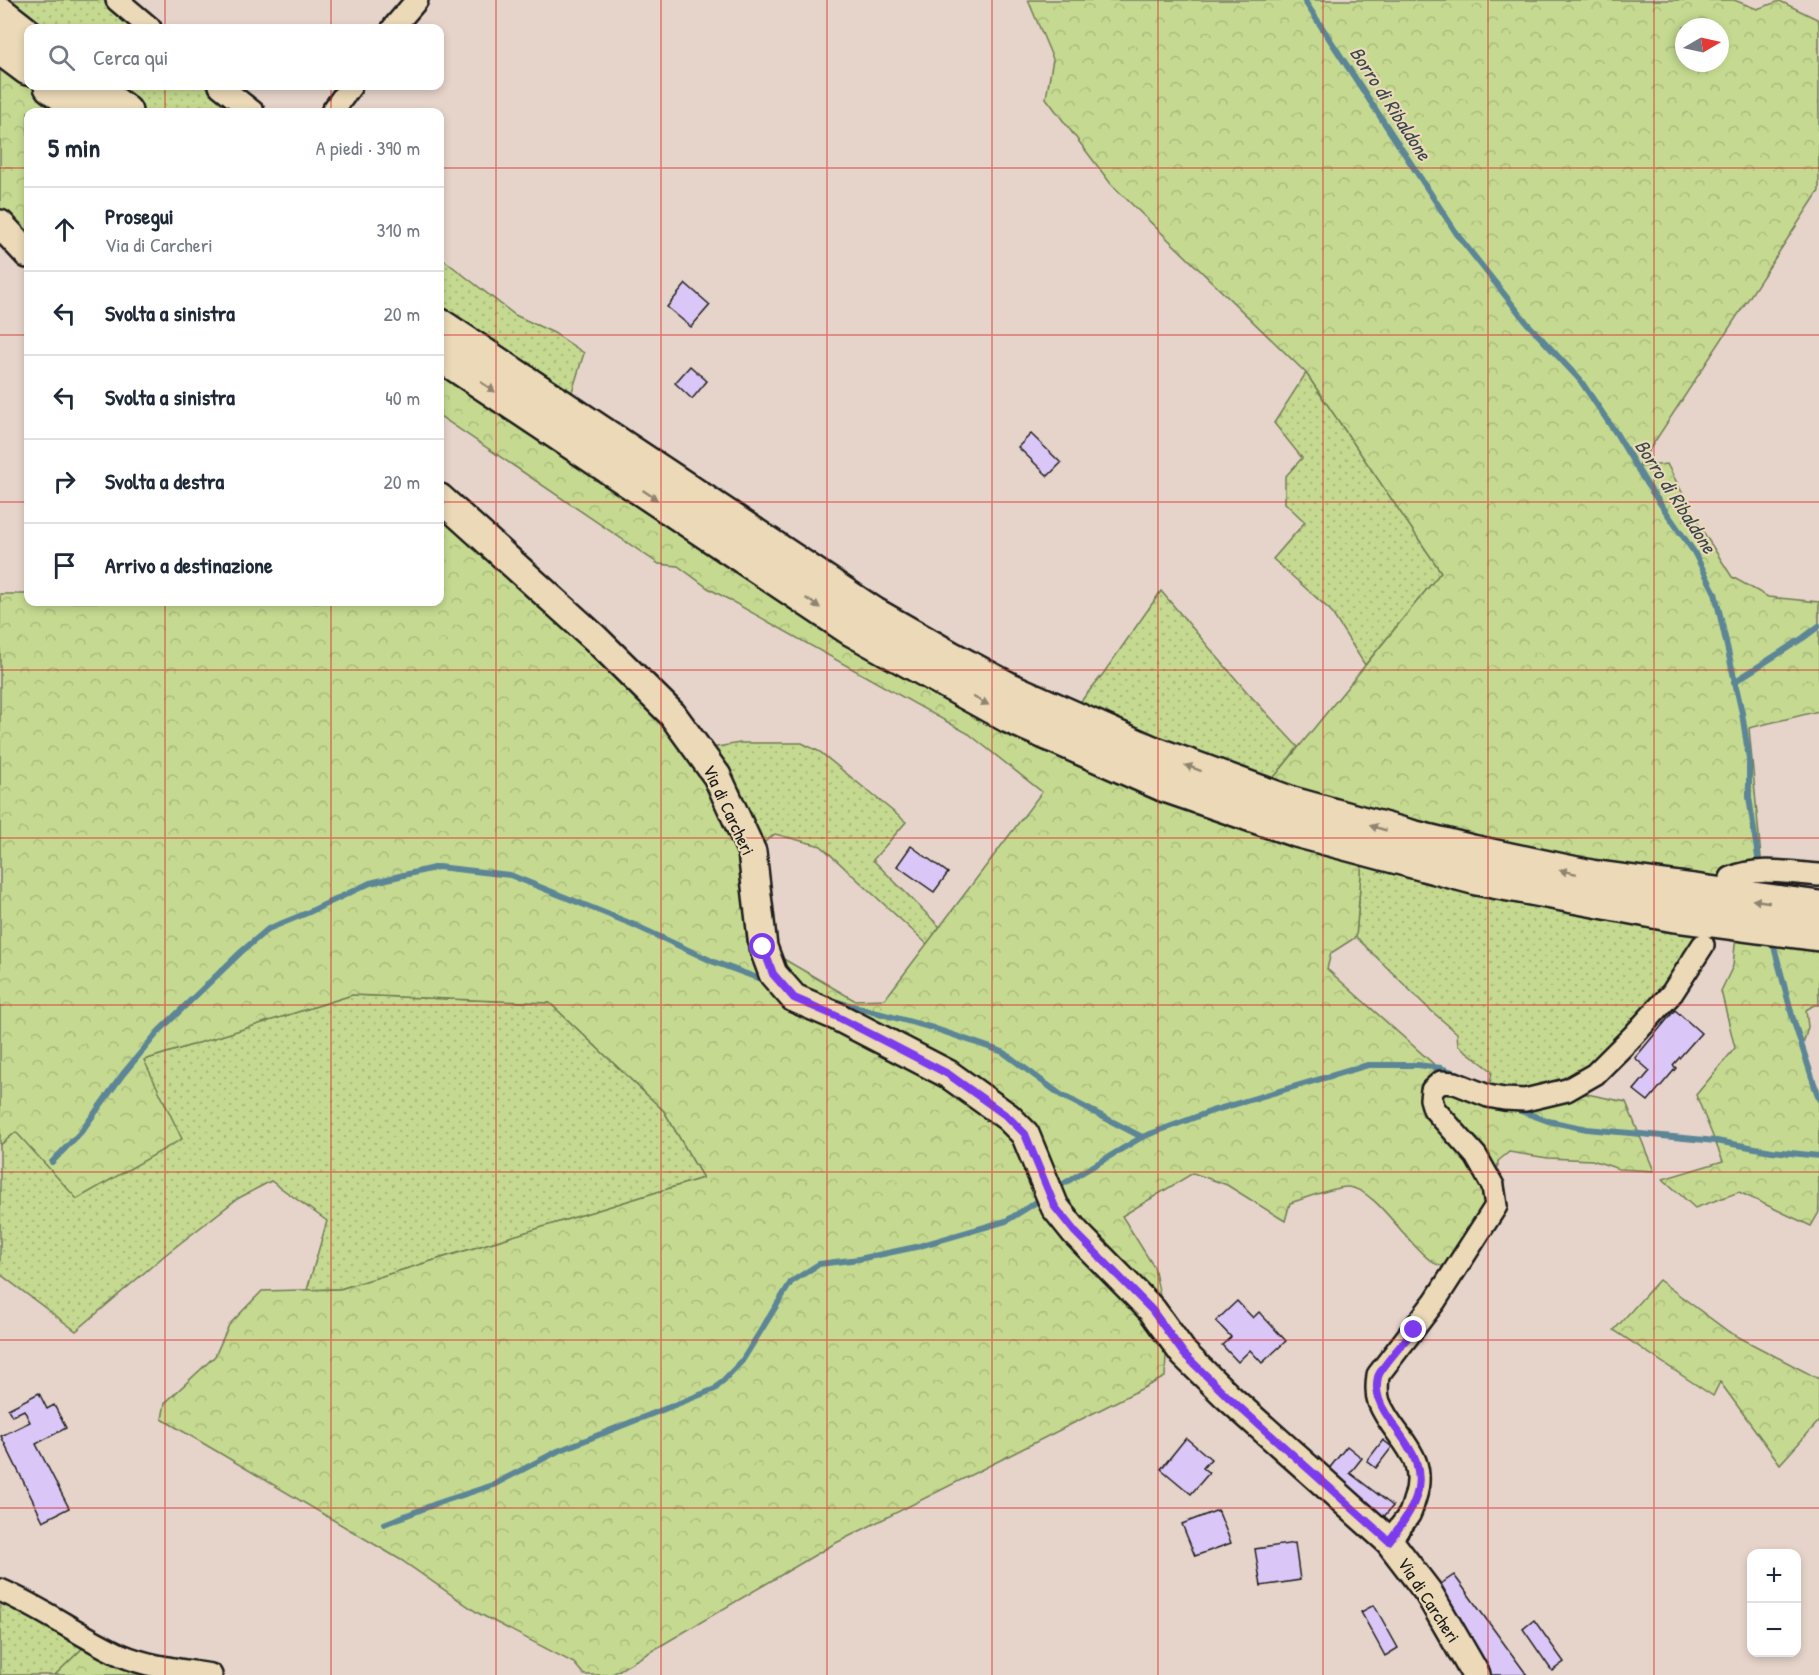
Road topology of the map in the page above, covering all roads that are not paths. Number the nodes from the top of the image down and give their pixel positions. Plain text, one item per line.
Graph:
1 (117, 0) edge
2 (417, 0) edge
3 (0, 14) edge
4 (145, 24) edge
5 (396, 24) edge
6 (24, 33) edge
7 (0, 47) edge
8 (24, 65) edge
9 (57, 90) edge
10 (96, 90) edge
11 (225, 90) edge
12 (348, 90) edge
13 (81, 108) edge
14 (120, 108) edge
15 (248, 108) edge
16 (335, 108) edge
17 (0, 224) edge
18 (24, 250) edge
19 (444, 329) edge
20 (444, 357) edge
21 (444, 502) edge
22 (1819, 875) edge
23 (1731, 878) dead end
24 (1819, 908) edge
25 (1819, 933) edge
26 (1703, 945) dead end
27 (1389, 1541) junction
28 (0, 1590) edge
29 (211, 1675) edge
30 (1476, 1675) edge

1 - 4 street
2 - 5 street
3 - 6 highway
7 - 8 highway
9 - 13 highway
10 - 14 highway
11 - 15 street
12 - 16 street
17 - 18 street
24 -> 19 highway
20 -> 25 highway
21 - 27 street, Via di Carcheri
22 - 23 street
26 - 27 street
27 - 30 street, Via di Carcheri
28 - 29 street

